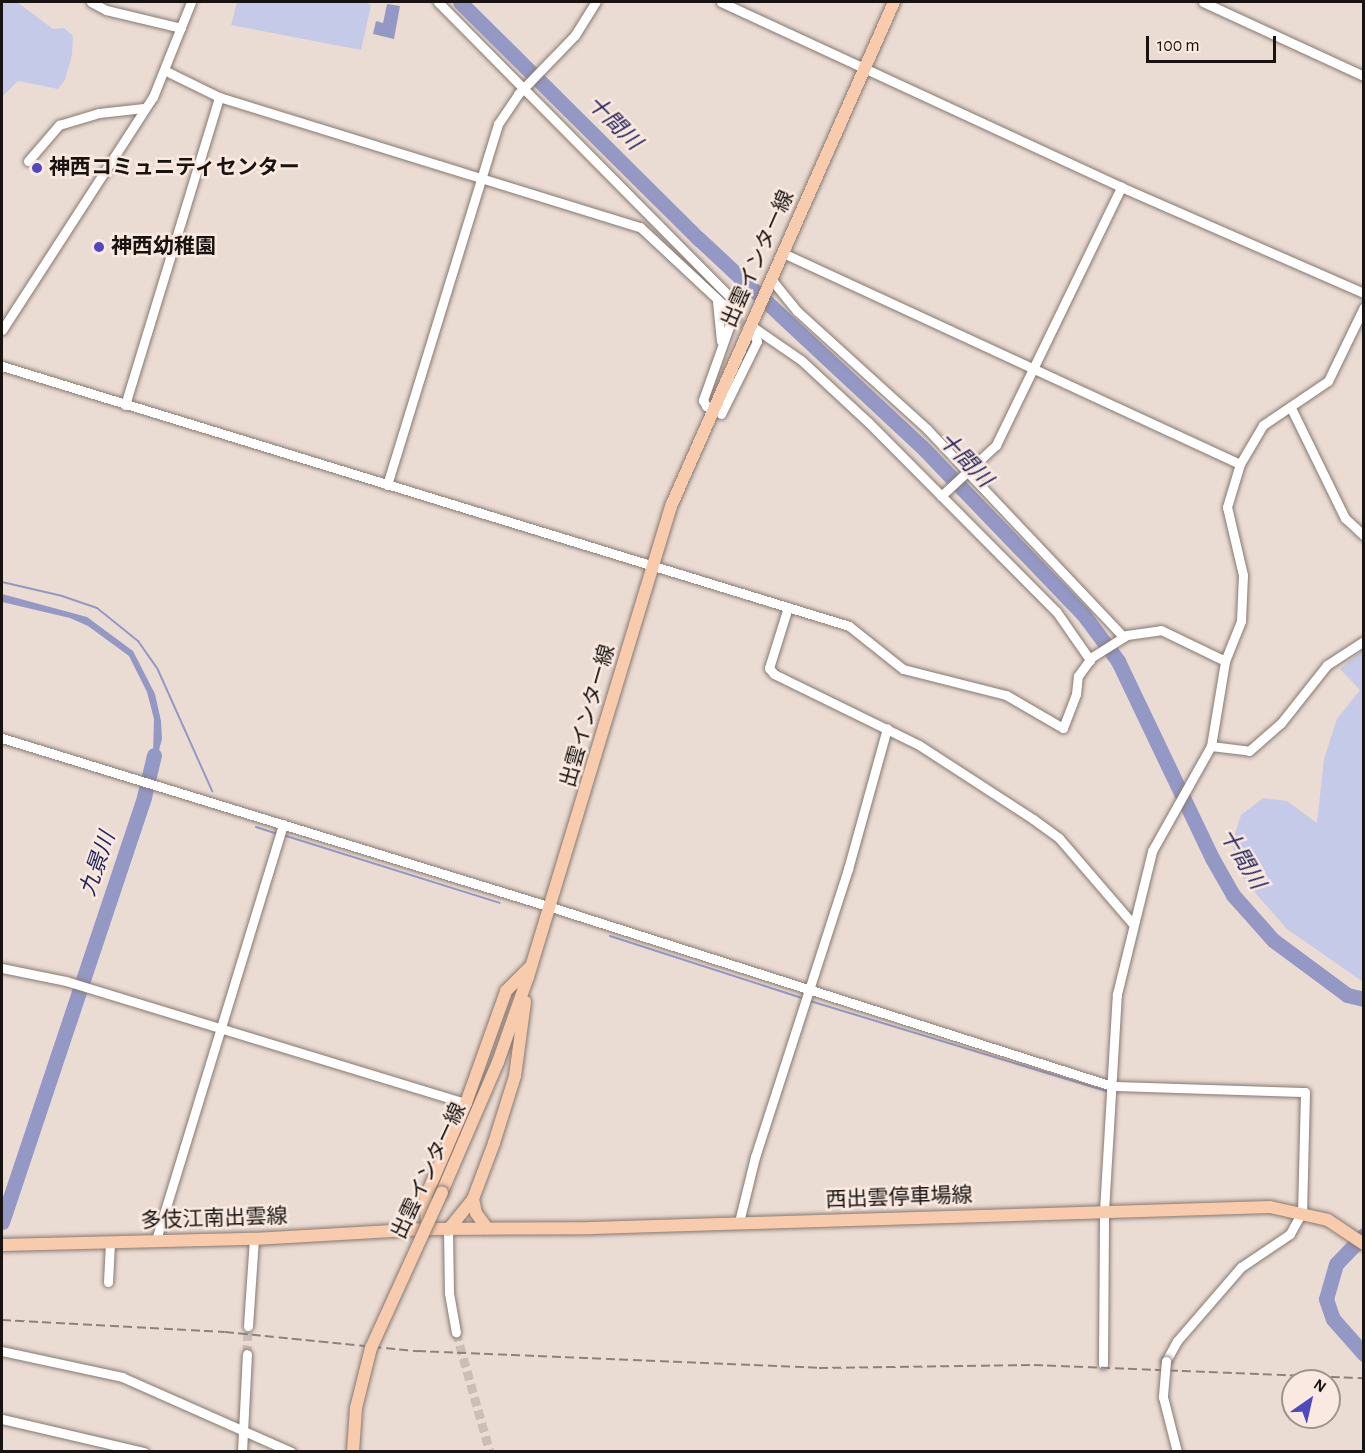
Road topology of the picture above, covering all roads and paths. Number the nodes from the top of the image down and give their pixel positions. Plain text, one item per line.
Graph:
1 (91, 2) edge
2 (191, 2) edge
3 (438, 2) edge
4 (596, 2) edge
5 (721, 2) edge
6 (894, 2) edge
7 (1203, 2) edge
8 (181, 28) junction
9 (865, 68) junction
10 (166, 71) junction
11 (1364, 76) edge
12 (524, 87) junction
13 (219, 97) junction
14 (144, 108) junction
15 (28, 161) dead end
16 (481, 178) junction
17 (1121, 187) junction
18 (783, 253) junction
19 (770, 282) junction
20 (1364, 293) edge
21 (715, 296) junction
22 (1364, 307) edge
23 (727, 308) tunnel mouth
24 (753, 326) junction
25 (2, 330) edge
26 (721, 351) junction
27 (2, 366) edge
28 (1030, 368) junction
29 (125, 405) junction
30 (706, 406) dead end
31 (1291, 408) junction
32 (721, 414) dead end
33 (1240, 464) junction
34 (966, 472) junction
35 (387, 485) junction
36 (943, 494) junction
37 (1364, 536) edge
38 (651, 565) junction
39 (788, 607) junction
40 (1122, 638) junction
41 (1364, 641) edge
42 (1091, 658) junction
43 (1225, 661) junction
44 (887, 728) junction
45 (2, 738) edge
46 (1211, 746) junction
47 (283, 824) junction
48 (551, 907) junction
49 (1133, 924) junction
50 (532, 964) junction
51 (2, 968) edge
52 (528, 977) junction
53 (808, 989) junction
54 (221, 1028) junction
55 (1112, 1086) junction
56 (466, 1103) junction
57 (473, 1199) junction
58 (1104, 1211) junction
59 (1302, 1212) junction
60 (739, 1222) junction
61 (487, 1228) junction
62 (427, 1229) junction
63 (448, 1230) junction
64 (254, 1239) junction
65 (156, 1240) junction
66 (1359, 1241) edge
67 (110, 1242) junction
68 (2, 1245) edge
69 (108, 1282) dead end
70 (248, 1326) tunnel mouth
71 (456, 1332) tunnel mouth
72 (2, 1351) edge
73 (247, 1354) tunnel mouth
74 (1103, 1364) dead end
75 (2, 1419) edge
76 (243, 1432) junction
77 (144, 1452) edge
78 (242, 1452) edge
79 (291, 1452) edge
80 (352, 1452) edge
81 (1177, 1452) edge

1 - 8 street
2 - 8 street
3 - 12 street
4 - 12 street
5 - 9 street
6 - 9 main road, 出雲インター線
7 - 11 street
8 - 10 street
9 - 17 street
9 - 18 main road, 出雲インター線
10 - 13 street
10 - 14 street
12 - 16 street
12 - 26 street
13 - 16 street
13 - 29 street
14 - 15 street
14 - 25 street
16 - 21 street
16 - 35 street
17 - 20 street
17 - 28 street
18 - 19 main road, 出雲インター線
18 - 28 street
19 - 24 main road, 出雲インター線
19 - 34 street
21 - 23 street
21 - 26 street
22 - 31 street
24 - 32 street
24 - 36 street
24 - 38 main road, 出雲インター線
26 - 30 street
27 - 29 street
28 - 33 street
28 - 34 street
29 - 35 street
31 - 33 street
31 - 37 street
33 - 43 street
34 - 36 street
34 - 40 street
35 - 38 street
36 - 42 street
38 - 39 street
38 - 48 main road, 出雲インター線
39 - 42 street
39 - 44 street
40 - 42 street
40 - 43 street
41 - 46 street
43 - 46 street
44 - 49 street
44 - 53 street
45 - 47 street
46 - 49 street
47 - 48 street
47 - 54 street
48 - 50 main road, 出雲インター線
48 - 53 street
49 - 55 street
50 - 52 main road, 出雲インター線
50 - 56 main road
51 - 54 street
52 - 57 main road
52 - 80 main road, 出雲インター線, bridge
53 - 55 street
53 - 60 street
54 - 56 street
54 - 65 street
55 - 58 street
55 - 59 street
56 - 62 main road
57 - 61 main road
57 - 63 main road
58 - 59 main road, 西出雲停車場線
58 - 60 main road, 西出雲停車場線
58 - 74 street
59 - 66 main road, 西出雲停車場線
59 - 81 street, bridge
60 - 61 main road, 西出雲停車場線
61 - 63 main road, 西出雲停車場線
62 - 63 main road, 西出雲停車場線
62 - 64 main road, 多伎江南出雲線
63 - 71 street
64 - 65 main road, 多伎江南出雲線
64 - 70 street
65 - 67 main road, 多伎江南出雲線
67 - 68 main road, 多伎江南出雲線
67 - 69 street
72 - 76 street
73 - 76 street
75 - 77 street
76 - 78 street
76 - 79 street

